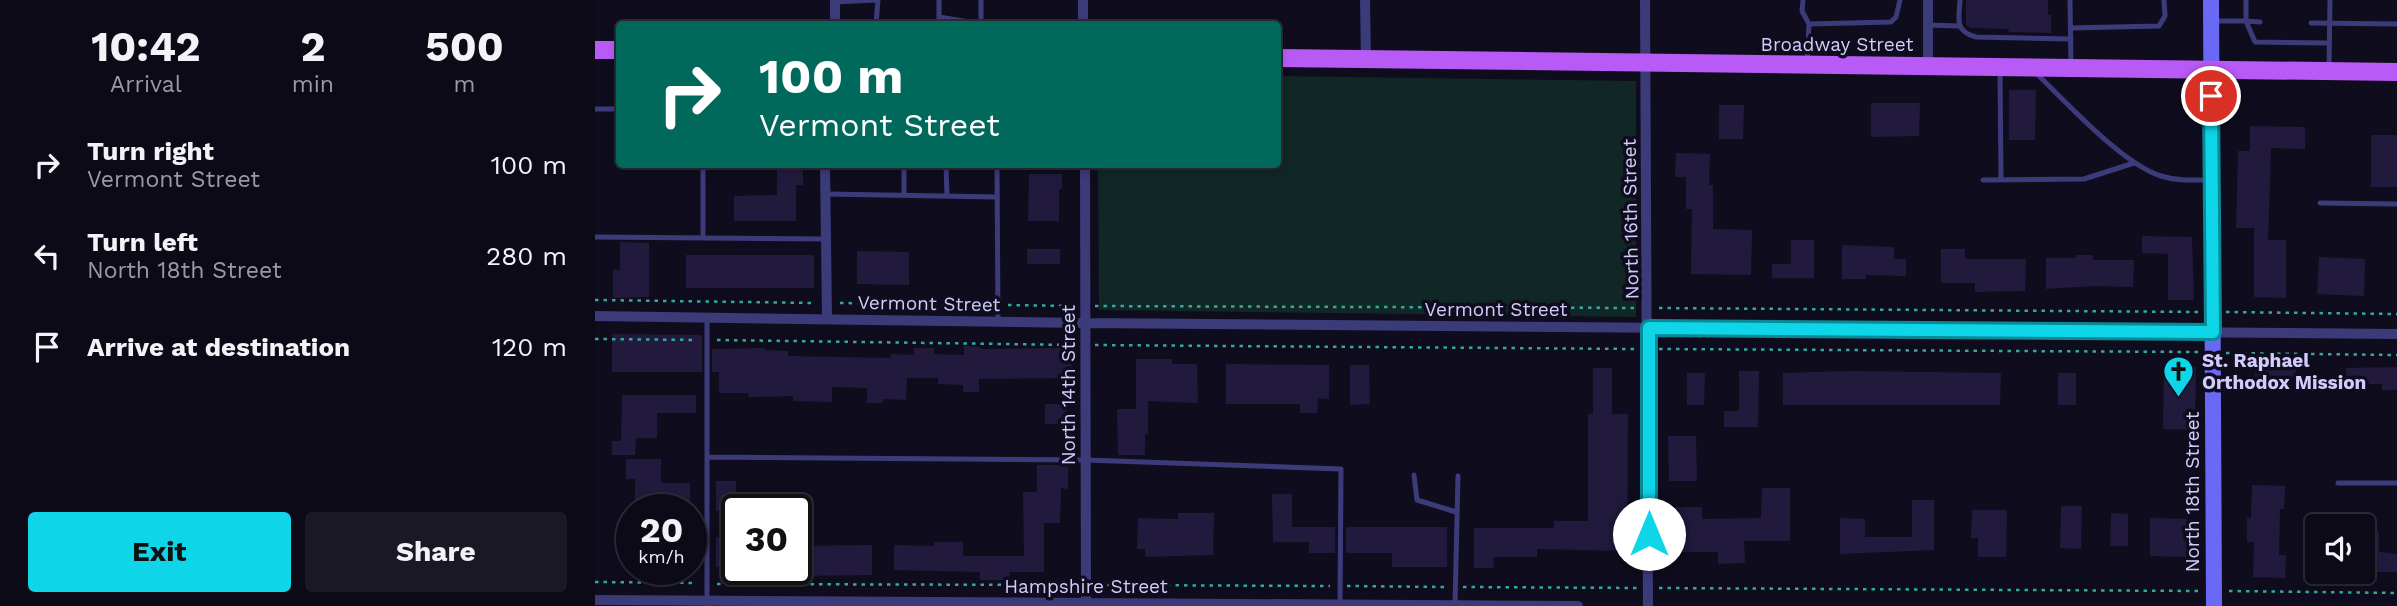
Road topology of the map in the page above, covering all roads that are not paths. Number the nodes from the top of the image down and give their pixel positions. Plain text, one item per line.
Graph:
1 (939, 0) edge
2 (981, 0) edge
3 (1083, 0) edge
4 (1365, 0) edge
5 (1645, 0) edge
6 (1803, 0) edge
7 (1900, 0) edge
8 (1928, 0) edge
9 (1960, 0) edge
10 (2070, 0) edge
11 (2164, 0) edge
12 (2211, 0) edge
13 (2246, 0) edge
14 (2330, 0) edge
15 (835, 1) edge
16 (877, 1) edge
17 (835, 21) edge
18 (876, 21) edge
19 (939, 21) edge
20 (981, 21) edge
21 (1083, 21) edge
22 (2211, 21) junction
23 (2246, 21) junction
24 (2260, 22) dead end
25 (2311, 23) dead end
26 (2329, 23) junction
27 (1809, 24) junction
28 (2397, 24) edge
29 (1928, 25) junction
30 (1959, 26) junction
31 (2070, 28) junction
32 (2071, 39) junction
33 (2329, 43) junction
34 (595, 50) edge
35 (616, 50) edge
36 (1281, 58) edge
37 (1366, 60) junction
38 (1645, 64) junction
39 (1807, 65) junction
40 (1928, 66) junction
41 (2000, 66) junction
42 (2030, 67) junction
43 (2071, 67) junction
44 (2211, 69) junction
45 (2329, 71) junction
46 (2397, 72) edge
47 (595, 109) edge
48 (616, 109) edge
49 (2134, 163) junction
50 (703, 168) edge
51 (825, 168) edge
52 (904, 168) edge
53 (946, 168) edge
54 (997, 168) edge
55 (1085, 168) edge
56 (1983, 180) dead end
57 (2001, 180) junction
58 (2212, 180) junction
59 (826, 194) junction
60 (904, 195) junction
61 (947, 196) junction
62 (997, 197) junction
63 (2320, 203) dead end
64 (2397, 204) edge
65 (595, 237) edge
66 (703, 238) junction
67 (826, 239) junction
68 (595, 316) edge
69 (707, 317) junction
70 (827, 318) junction
71 (998, 321) junction
72 (1086, 323) junction
73 (1649, 328) junction
74 (2213, 332) junction
75 (2397, 334) edge
76 (707, 457) junction
77 (1086, 460) junction
78 (1414, 475) dead end
79 (1458, 476) dead end
80 (2338, 482) dead end
81 (2397, 483) edge
82 (1456, 512) junction
83 (2214, 599) edge
84 (595, 600) edge
85 (707, 604) edge
86 (915, 604) edge
87 (1341, 604) junction
88 (1086, 605) edge
89 (1455, 605) edge
90 (1578, 606) edge
91 (1649, 606) edge

1 - 19 lane
2 - 20 lane
3 - 21 street
4 - 37 street
5 - 38 street, North 16th Street
6 - 27 lane
7 - 27 lane
8 - 29 street
9 - 30 lane
10 - 31 lane
11 - 31 lane
12 - 22 street, North 18th Street
13 - 23 lane
14 - 26 lane
15 - 16 lane
15 - 17 street
16 - 18 lane
22 - 23 lane
22 - 44 street, North 18th Street
23 - 24 lane
23 - 33 lane
25 - 26 lane
26 - 28 lane
26 - 33 lane
27 - 39 lane
29 - 30 lane
29 - 40 street
30 - 32 lane
31 - 32 lane
32 - 43 lane
33 - 45 lane
34 - 35 main road
36 - 37 main road, Broadway Street
37 - 38 main road, Broadway Street
38 - 39 main road, Broadway Street
38 - 73 street, North 16th Street
39 - 40 main road, Broadway Street
40 - 41 main road, Broadway Street
41 - 42 main road, Broadway Street
41 - 57 lane
42 - 43 main road, Broadway Street
42 - 49 lane
43 - 44 main road, Broadway Street
44 - 45 main road, Broadway Street
44 - 58 street, North 18th Street
45 - 46 main road, Broadway Street
47 - 48 lane
49 - 57 lane
49 - 58 lane
50 - 66 lane
51 - 59 street
52 - 60 lane
53 - 61 lane
54 - 62 lane
55 - 72 street, North 14th Street
56 - 57 lane
58 - 74 street, North 18th Street
59 - 60 lane
59 - 67 street
60 - 61 lane
61 - 62 lane
62 - 71 lane
63 - 64 lane
65 - 66 lane
66 - 67 lane
67 - 70 street
68 - 69 street, Vermont Street
69 - 70 street, Vermont Street
69 - 76 lane
70 - 71 street, Vermont Street
71 - 72 street, Vermont Street
72 - 73 street, Vermont Street
72 - 77 street, North 14th Street
73 - 74 street, Vermont Street
73 - 91 street, North 16th Street
74 - 75 street, Vermont Street
74 - 83 street, North 18th Street
76 - 77 lane
76 - 85 lane
77 - 87 lane
77 - 88 street, North 14th Street
78 - 82 lane
79 - 82 lane
80 - 81 lane
82 - 89 lane
84 - 85 street, Hampshire Street
85 - 86 street, Hampshire Street
86 - 88 street, Hampshire Street
87 - 88 street, Hampshire Street
87 - 89 street, Hampshire Street
89 - 90 street, Hampshire Street

